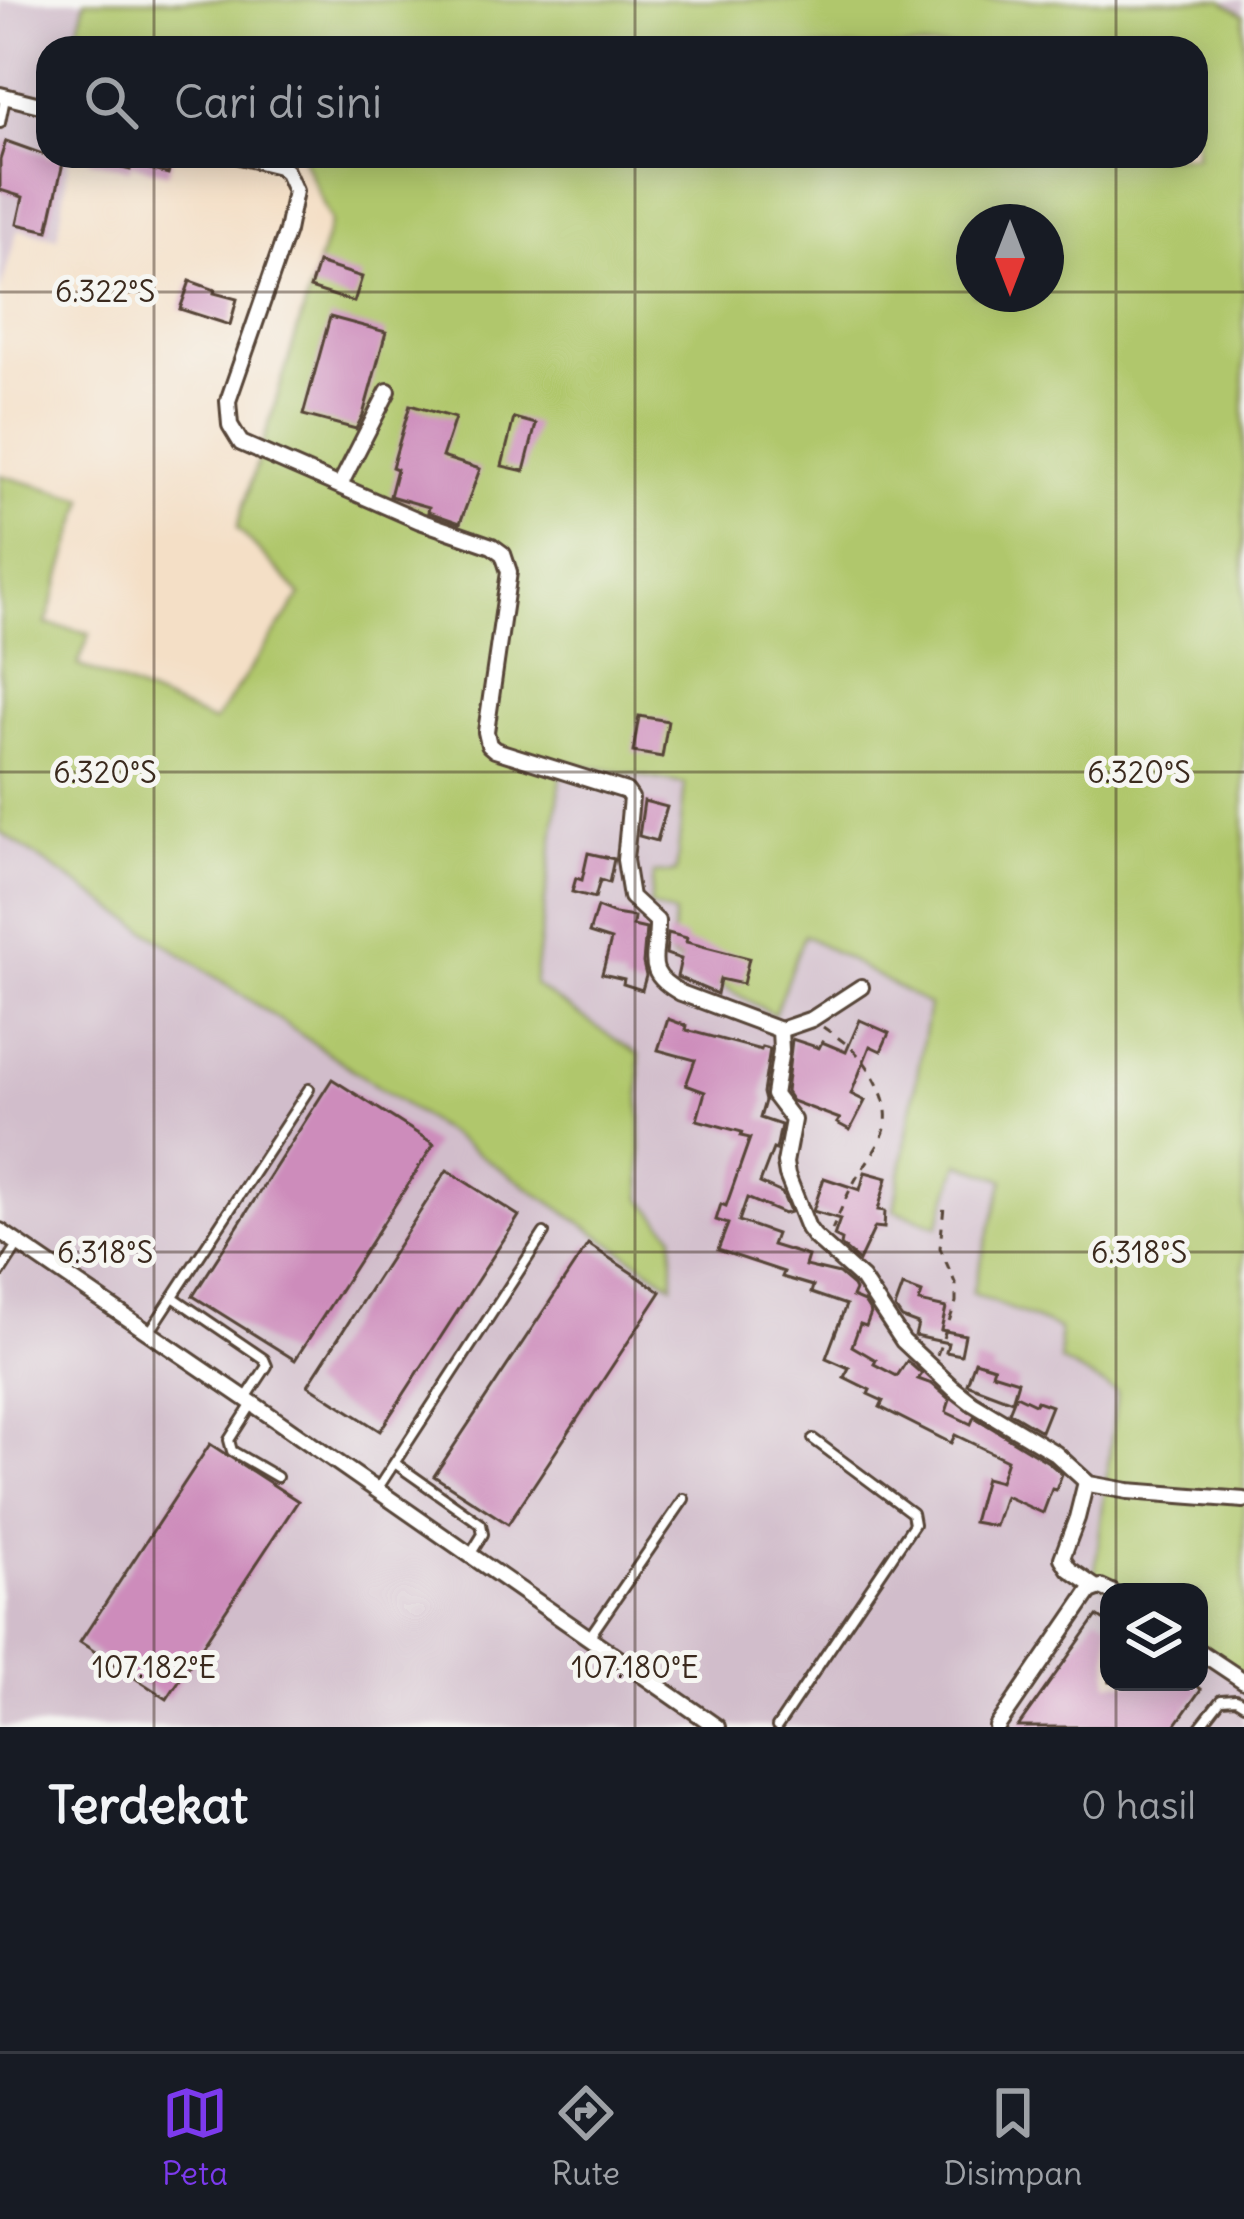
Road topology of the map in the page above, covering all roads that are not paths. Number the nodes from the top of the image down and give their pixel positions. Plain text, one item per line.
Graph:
1 (3, 96) edge
2 (36, 104) edge
3 (0, 123) edge
4 (282, 168) edge
5 (388, 391) dead end
6 (340, 485) junction
7 (862, 987) dead end
8 (780, 1030) junction
9 (309, 1089) dead end
10 (0, 1231) edge
11 (544, 1233) dead end
12 (19, 1244) junction
13 (0, 1273) edge
14 (173, 1297) junction
15 (149, 1333) junction
16 (249, 1401) junction
17 (813, 1439) dead end
18 (396, 1464) junction
19 (277, 1477) dead end
20 (1086, 1483) junction
21 (377, 1490) junction
22 (684, 1498) dead end
23 (1244, 1500) edge
24 (470, 1555) junction
25 (1095, 1587) junction
26 (1100, 1587) edge
27 (589, 1638) junction
28 (1208, 1657) edge
29 (1244, 1681) edge
30 (1244, 1704) edge
31 (717, 1727) edge
32 (777, 1727) edge
33 (997, 1727) edge
34 (1200, 1727) edge

1 - 2 street
1 - 3 lane
4 - 6 street
5 - 6 street
6 - 8 street
7 - 8 street
8 - 20 street
9 - 14 lane
10 - 12 street
11 - 18 lane
12 - 13 lane
12 - 15 street
14 - 15 lane
14 - 16 lane
15 - 16 street
16 - 19 lane
16 - 21 street
17 - 32 lane
18 - 21 lane
18 - 24 lane
20 - 23 street
20 - 25 street
21 - 24 street
22 - 27 lane
24 - 27 street
25 - 26 street
25 - 33 street
27 - 31 street
28 - 29 street
30 - 34 lane

